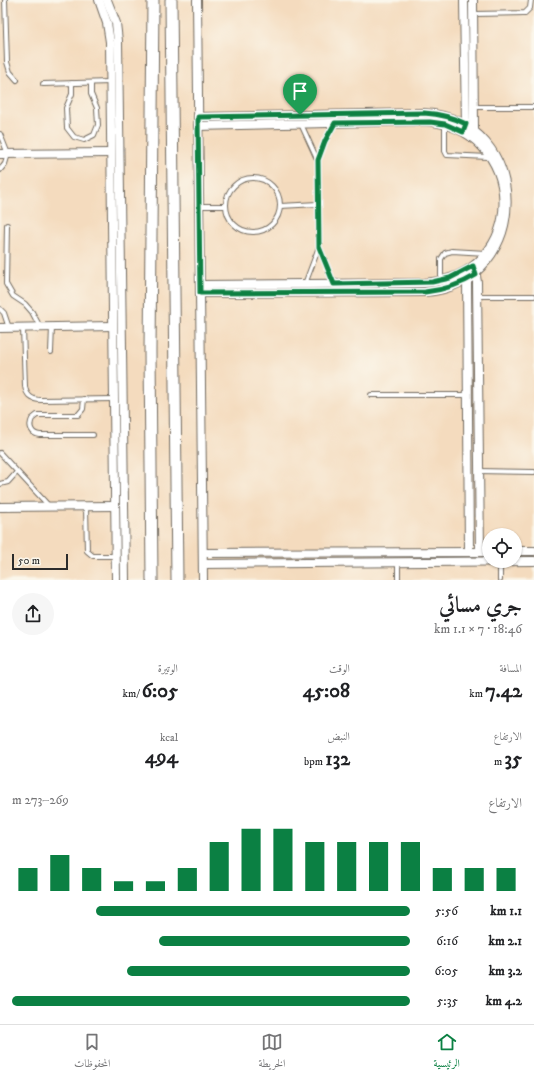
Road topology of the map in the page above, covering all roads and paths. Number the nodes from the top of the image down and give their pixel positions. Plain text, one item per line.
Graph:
1 (5, 0) edge
2 (99, 0) edge
3 (107, 0) edge
4 (153, 0) edge
5 (171, 0) edge
6 (197, 0) edge
7 (464, 0) edge
8 (473, 0) edge
9 (530, 0) edge
10 (473, 14) junction
11 (17, 80) dead end
12 (111, 82) junction
13 (72, 83) junction
14 (91, 83) junction
15 (44, 84) dead end
16 (474, 107) junction
17 (534, 107) edge
18 (198, 117) junction
19 (335, 123) junction
20 (301, 124) junction
21 (445, 124) junction
22 (466, 124) junction
23 (198, 126) junction
24 (474, 129) junction
25 (0, 134) edge
26 (467, 134) junction
27 (112, 153) junction
28 (4, 154) edge
29 (490, 157) junction
30 (318, 160) junction
31 (0, 170) edge
32 (318, 204) junction
33 (199, 206) junction
34 (226, 206) junction
35 (280, 206) junction
36 (6, 225) dead end
37 (319, 247) junction
38 (486, 253) junction
39 (473, 266) junction
40 (466, 271) junction
41 (476, 275) junction
42 (441, 281) junction
43 (467, 281) junction
44 (305, 284) junction
45 (334, 284) junction
46 (200, 289) junction
47 (477, 296) junction
48 (534, 296) edge
49 (0, 309) edge
50 (113, 326) junction
51 (23, 327) junction
52 (40, 327) junction
53 (52, 327) junction
54 (0, 328) edge
55 (9, 328) junction
56 (51, 352) dead end
57 (371, 395) dead end
58 (468, 395) junction
59 (84, 399) junction
60 (114, 399) junction
61 (92, 435) dead end
62 (0, 453) edge
63 (479, 471) junction
64 (17, 472) junction
65 (534, 472) edge
66 (0, 484) edge
67 (49, 506) junction
68 (86, 506) junction
69 (115, 506) junction
70 (0, 507) edge
71 (469, 530) junction
72 (480, 530) junction
73 (522, 551) edge
74 (534, 551) edge
75 (469, 552) junction
76 (480, 552) joint
77 (203, 553) junction
78 (115, 556) junction
79 (522, 561) edge
80 (534, 561) edge
81 (398, 562) junction
82 (482, 562) edge
83 (203, 564) junction
84 (500, 568) edge
85 (116, 580) edge
86 (124, 580) edge
87 (152, 580) edge
88 (177, 580) edge
89 (203, 580) edge
90 (398, 580) edge
91 (500, 580) edge

1 - 11 lane
2 - 12 street
3 - 86 street
4 - 87 street
5 - 88 street
6 - 18 street
7 - 22 street
8 - 10 street
9 - 10 lane
10 - 16 street
12 - 14 lane
12 - 27 street
13 - 14 lane
13 - 14 lane
13 - 15 lane
16 - 17 lane
16 - 24 street
18 - 22 street
18 - 23 street
19 - 20 street
19 - 21 street
19 - 30 lane
20 - 23 street
20 - 30 lane
21 - 26 street
21 - 29 lane
22 - 24 street
22 - 26 street
23 - 33 street
24 - 26 street
24 - 41 street
25 - 28 lane
26 - 29 street
27 - 28 street
27 - 50 street
28 - 31 lane
29 - 38 street
30 - 32 lane
32 - 35 lane
32 - 37 lane
33 - 34 lane
33 - 46 street
34 - 35 lane
34 - 35 lane
36 - 52 lane
37 - 44 lane
37 - 45 lane
38 - 39 street
38 - 42 lane
39 - 40 street
39 - 41 street
40 - 42 street
40 - 43 street
41 - 43 street
41 - 47 street
42 - 45 street
43 - 46 street
43 - 58 street
44 - 45 street
44 - 46 street
46 - 77 street
47 - 48 lane
47 - 63 street
49 - 55 lane
50 - 53 street
50 - 60 street
51 - 52 street
51 - 55 street
51 - 59 lane
52 - 53 street
53 - 56 lane
54 - 55 street
57 - 58 lane
58 - 71 street
59 - 60 lane
59 - 61 lane
60 - 69 street
62 - 64 lane
63 - 65 lane
63 - 72 street
64 - 66 lane
64 - 67 lane
67 - 68 street
67 - 70 street
68 - 69 street
68 - 78 lane
69 - 78 street
71 - 72 street
71 - 75 street
72 - 76 street
73 - 74 street
75 - 76 street
75 - 77 street
77 - 83 street
78 - 85 street
79 - 80 street
81 - 82 street
81 - 83 street
81 - 90 lane
83 - 89 street
84 - 91 lane

